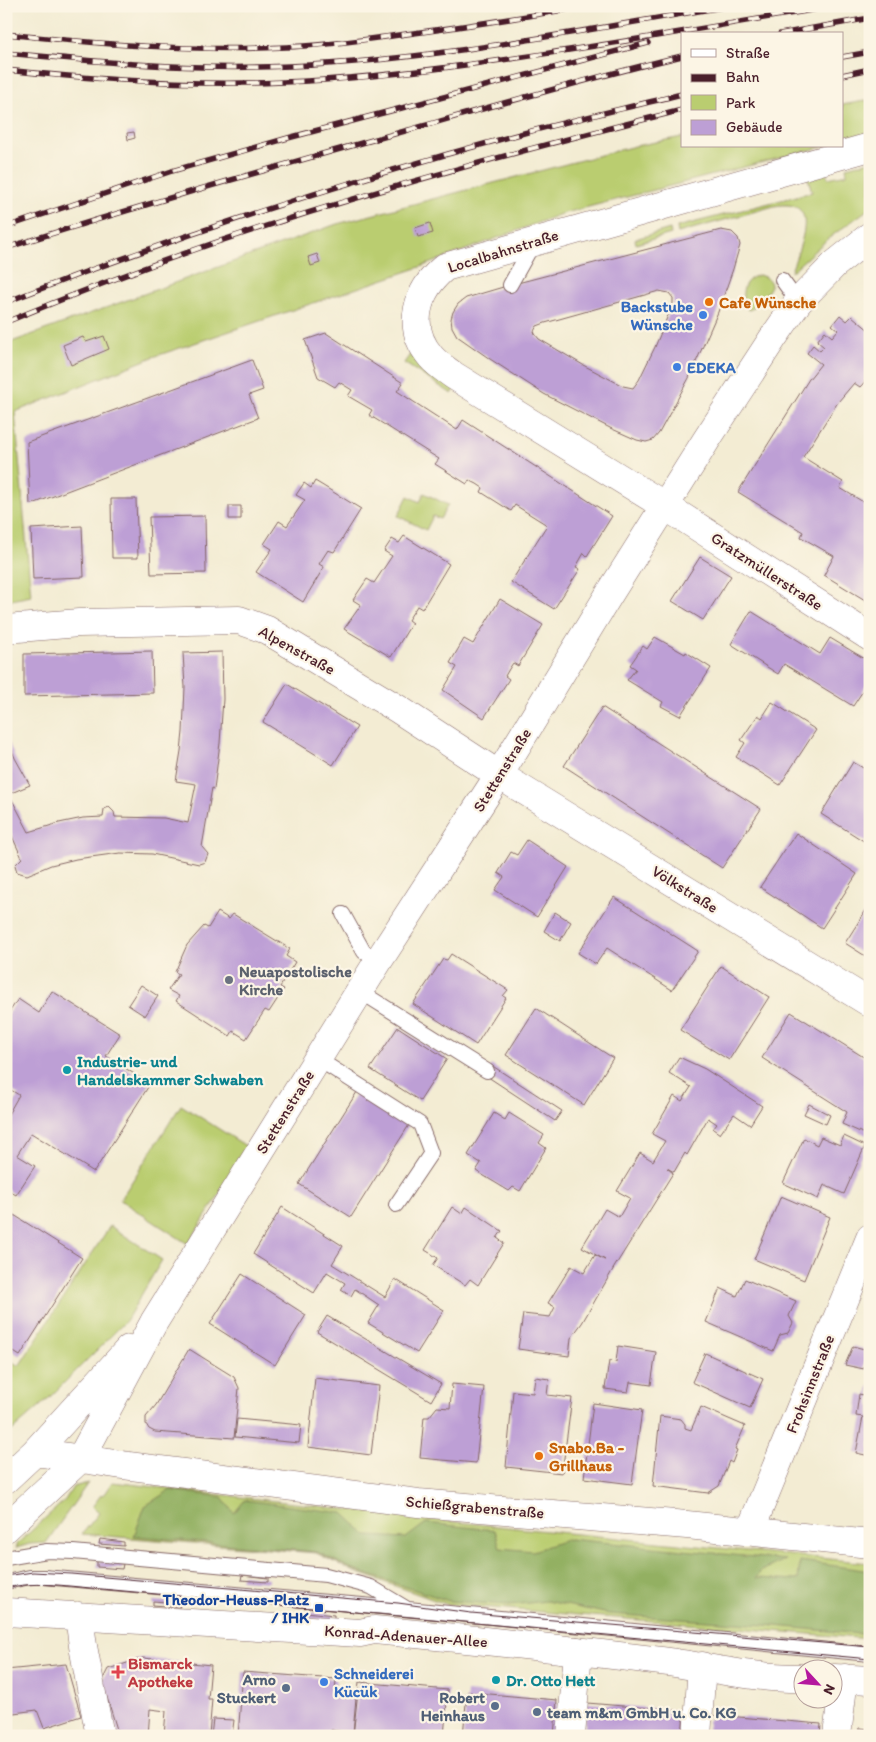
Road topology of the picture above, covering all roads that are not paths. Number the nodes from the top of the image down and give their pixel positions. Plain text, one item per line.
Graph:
1 (870, 147) edge
2 (870, 236) edge
3 (534, 241) junction
4 (782, 280) dead end
5 (510, 285) dead end
6 (798, 302) junction
7 (665, 506) junction
8 (6, 629) edge
9 (870, 637) edge
10 (500, 775) junction
11 (343, 914) dead end
12 (379, 960) junction
13 (361, 992) junction
14 (870, 1004) edge
15 (318, 1059) junction
16 (487, 1071) dead end
17 (396, 1206) dead end
18 (870, 1238) edge
19 (154, 1322) junction
20 (35, 1452) junction
21 (81, 1458) junction
22 (6, 1479) edge
23 (6, 1528) edge
24 (750, 1531) junction
25 (870, 1544) edge
26 (6, 1558) edge
27 (6, 1582) edge
28 (408, 1609) junction
29 (6, 1612) edge
30 (79, 1616) junction
31 (578, 1651) junction
32 (870, 1654) edge
33 (702, 1666) junction
34 (794, 1678) edge
35 (849, 1679) edge
36 (100, 1736) edge
37 (571, 1736) edge
38 (697, 1736) edge
39 (838, 1736) edge

1 - 3 street, Localbahnstraße
2 - 6 street, Stettenstraße
3 - 5 lane
3 - 7 street, Localbahnstraße
4 - 6 lane
6 - 7 street, Stettenstraße
7 - 9 street, Gratzmüllerstraße
7 - 10 street, Stettenstraße
8 - 10 street, Alpenstraße
10 - 12 street, Stettenstraße
10 - 14 street, Völkstraße
11 - 12 lane
12 - 13 street, Stettenstraße
13 - 15 street, Stettenstraße
13 - 16 lane
15 - 17 lane
15 - 19 street, Stettenstraße
18 - 24 street, Frohsinnstraße
19 - 20 street, Stettenstraße
19 - 21 street, Stettenstraße
20 - 21 street, Schießgrabenstraße
20 - 22 street, Stettenstraße
21 - 23 street, Stettenstraße
21 - 24 street, Schießgrabenstraße
24 - 25 street, Schießgrabenstraße
26 - 28 lane
27 - 28 lane
28 - 32 lane
29 - 30 street, Konrad-Adenauer-Allee
30 - 31 street, Konrad-Adenauer-Allee
30 - 36 street
31 - 33 street, Konrad-Adenauer-Allee
31 - 37 street
33 - 34 street, Konrad-Adenauer-Allee
33 - 38 street
35 - 39 street

